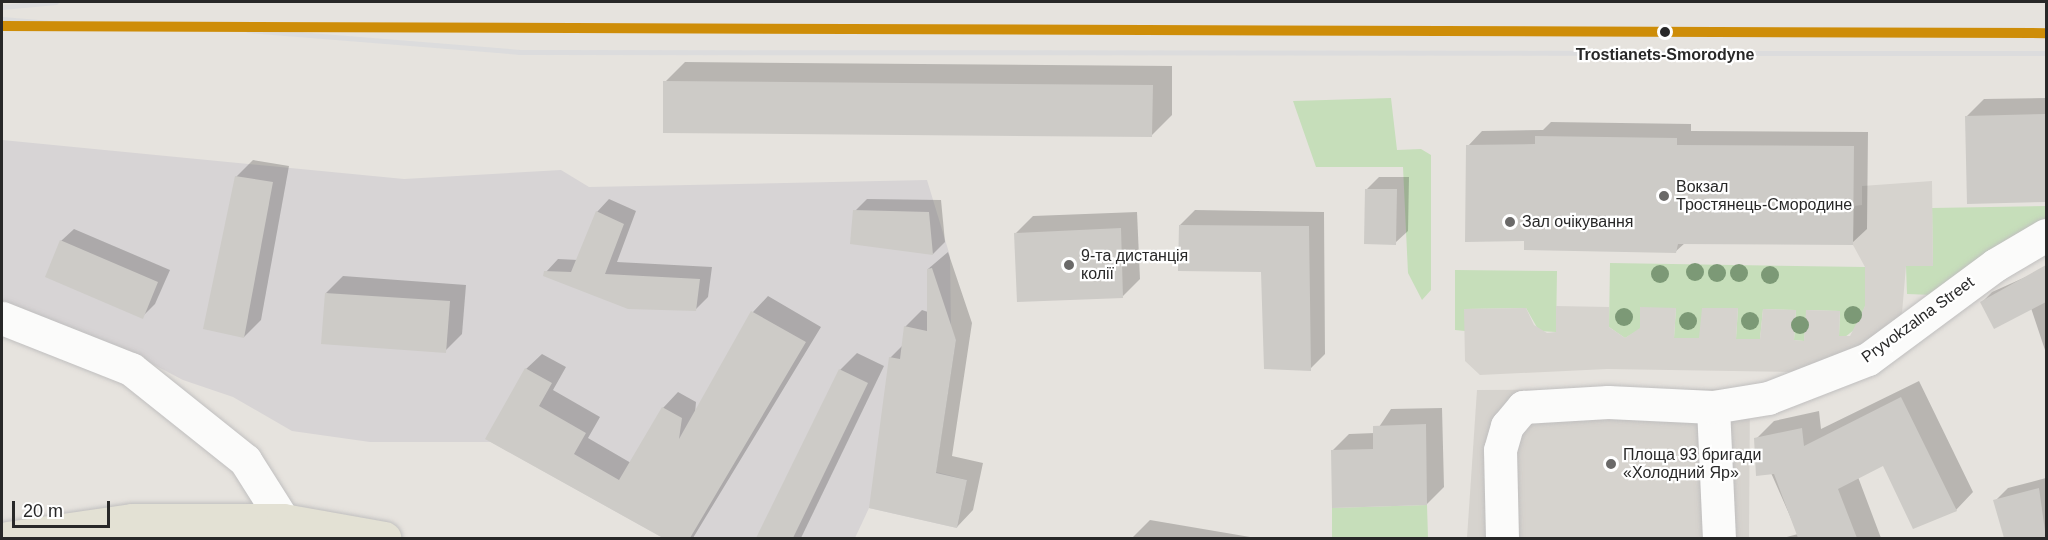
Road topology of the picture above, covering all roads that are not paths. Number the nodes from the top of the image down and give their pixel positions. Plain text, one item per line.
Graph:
1 (2046, 235) edge
2 (2, 318) edge
3 (1713, 407) junction
4 (283, 520) junction
5 (7, 538) edge
6 (384, 538) edge
7 (1502, 538) edge
8 (1719, 538) edge

1 - 3 street, Pryvokzalna Street
2 - 4 street
3 - 7 street, Pryvokzalna Street
3 - 8 street
4 - 5 main road
4 - 6 main road

